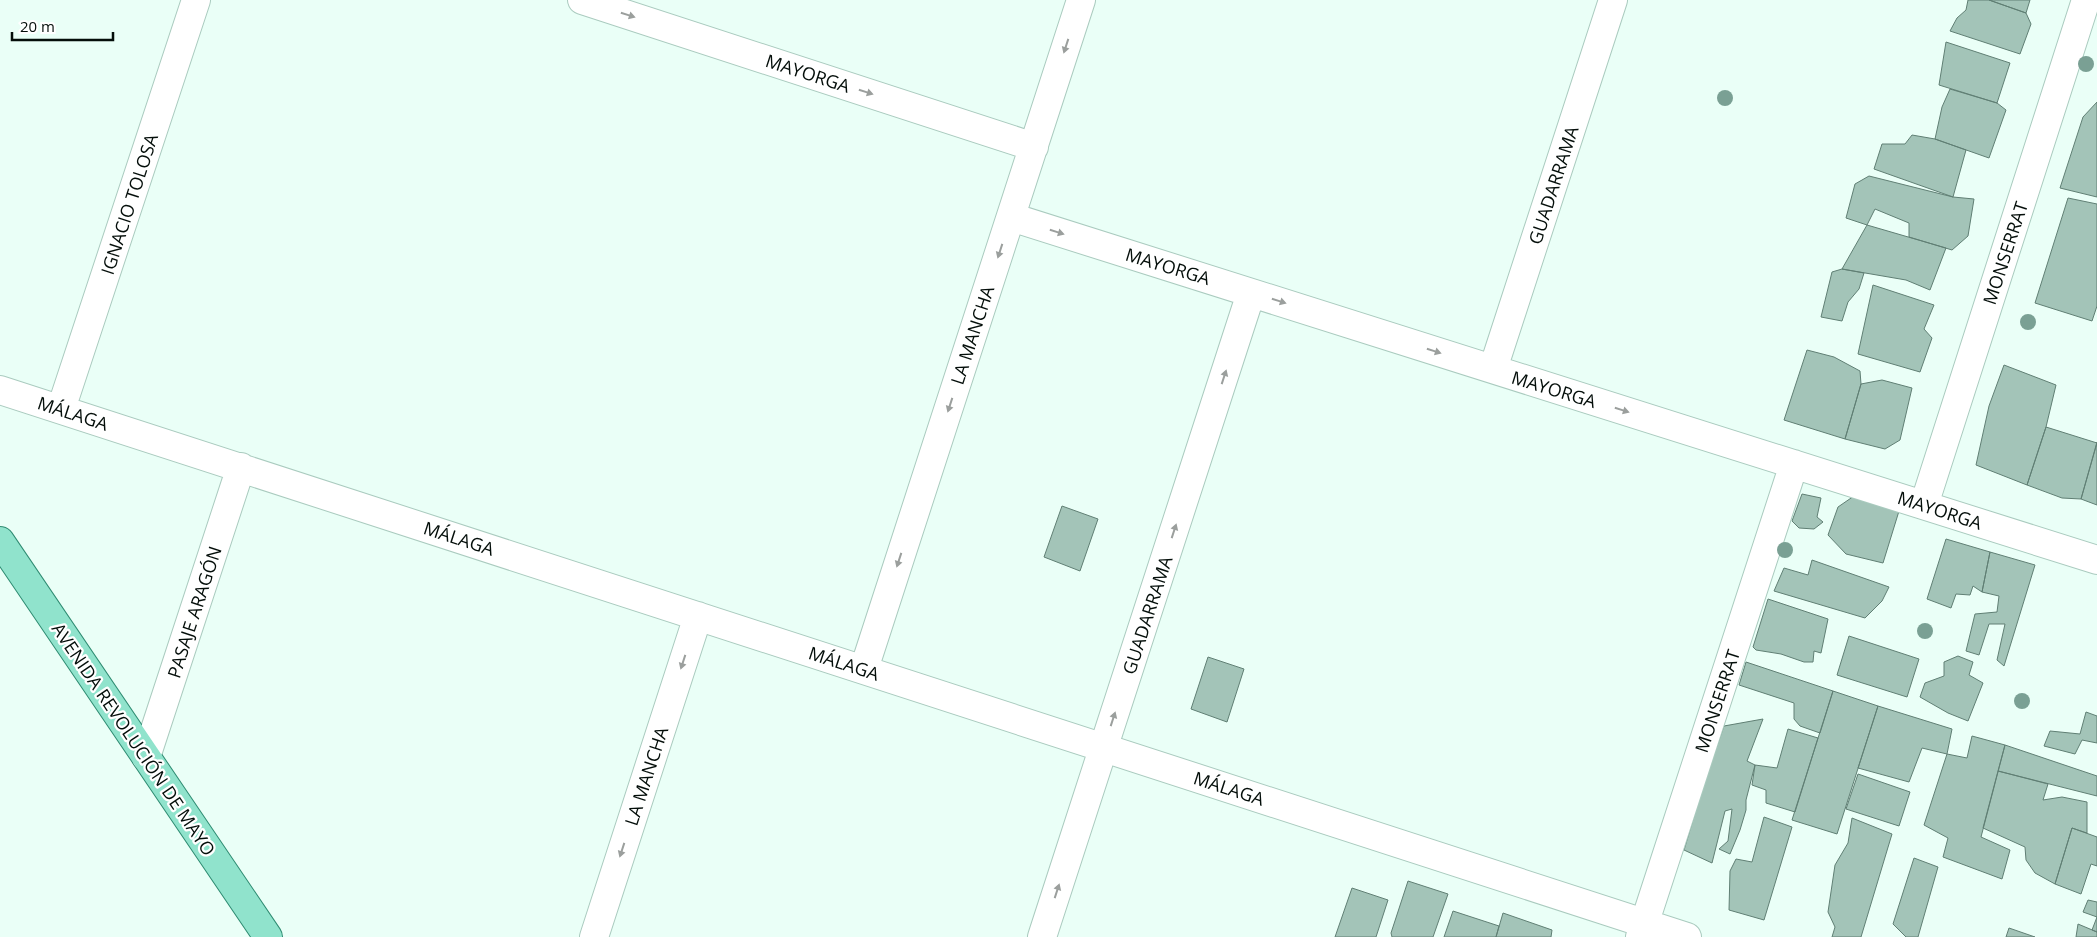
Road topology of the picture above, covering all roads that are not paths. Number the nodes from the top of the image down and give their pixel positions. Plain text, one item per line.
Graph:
1 (196, 0) edge
2 (1081, 0) edge
3 (1613, 0) edge
4 (2086, 0) edge
5 (590, 1) edge
6 (1034, 147) junction
7 (1011, 217) junction
8 (1251, 293) junction
9 (1493, 370) junction
10 (0, 390) edge
11 (61, 409) junction
12 (1794, 464) junction
13 (241, 467) junction
14 (1924, 505) junction
15 (0, 541) edge
16 (2097, 560) edge
17 (698, 616) junction
18 (864, 669) junction
19 (1104, 748) junction
20 (146, 757) junction
21 (1642, 930) edge
22 (268, 937) edge
23 (594, 937) edge
24 (1042, 937) edge
25 (1687, 937) edge

1 - 11 street, IGNACIO TOLOSA
2 -> 6 street, LA MANCHA
3 - 9 street, GUADARRAMA
4 - 14 street, MONSERRAT
5 -> 6 street, MAYORGA
6 - 7 street, LA MANCHA
7 -> 8 street, MAYORGA
7 -> 18 street, LA MANCHA
8 -> 9 street, MAYORGA
19 -> 8 street, GUADARRAMA
9 -> 12 street, MAYORGA
10 - 11 street, MÁLAGA
11 - 13 street, MÁLAGA
12 - 14 street, MAYORGA
12 - 21 street, MONSERRAT
13 - 17 street, MÁLAGA
13 - 20 street, PASAJE ARAGÓN
14 - 16 street, MAYORGA
15 - 20 main road, AVENIDA REVOLUCIÓN DE MAYO
17 - 18 street, MÁLAGA
17 -> 23 street, LA MANCHA
18 - 19 street, MÁLAGA
19 - 21 street, MÁLAGA
24 -> 19 street, GUADARRAMA
20 - 22 main road, AVENIDA REVOLUCIÓN DE MAYO
21 - 25 street, MÁLAGA

